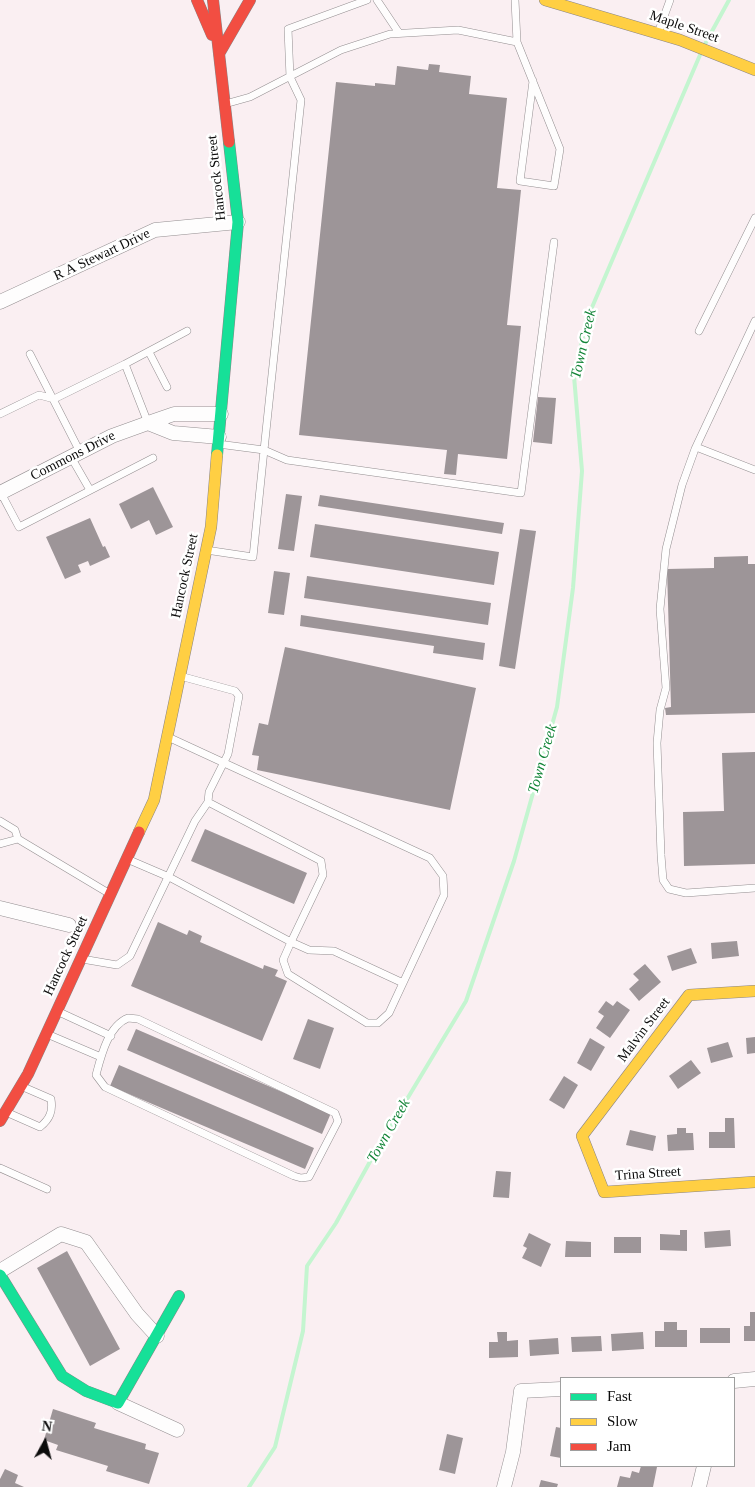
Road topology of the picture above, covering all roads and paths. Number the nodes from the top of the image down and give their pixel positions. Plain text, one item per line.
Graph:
1 (197, 0) edge
2 (214, 0) edge
3 (250, 0) edge
4 (367, 0) edge
5 (378, 0) edge
6 (515, 0) edge
7 (545, 0) edge
8 (670, 0) edge
9 (399, 33) junction
10 (658, 33) junction
11 (517, 42) junction
12 (220, 52) junction
13 (755, 70) edge
14 (290, 77) junction
15 (533, 81) junction
16 (224, 104) junction
17 (755, 218) edge
18 (238, 222) junction
19 (554, 242) dead end
20 (0, 302) edge
21 (755, 321) edge
22 (187, 331) dead end
23 (699, 331) dead end
24 (149, 352) junction
25 (30, 354) dead end
26 (125, 364) junction
27 (167, 387) dead end
28 (54, 398) junction
29 (0, 414) edge
30 (220, 414) junction
31 (148, 423) junction
32 (218, 440) junction
33 (696, 447) junction
34 (264, 450) junction
35 (76, 454) junction
36 (153, 458) dead end
37 (755, 470) edge
38 (90, 490) junction
39 (0, 493) edge
40 (206, 550) junction
41 (180, 676) junction
42 (167, 737) junction
43 (223, 763) junction
44 (208, 802) junction
45 (0, 820) edge
46 (18, 840) junction
47 (0, 844) edge
48 (127, 859) junction
49 (168, 878) junction
50 (755, 888) edge
51 (111, 895) junction
52 (0, 908) edge
53 (69, 925) dead end
54 (291, 942) junction
55 (81, 958) junction
56 (403, 983) junction
57 (755, 991) edge
58 (57, 1011) junction
59 (47, 1034) junction
60 (111, 1036) junction
61 (101, 1057) junction
62 (21, 1086) junction
63 (3, 1116) edge
64 (582, 1136) joint
65 (0, 1168) edge
66 (755, 1182) edge
67 (47, 1189) dead end
68 (0, 1271) edge
69 (0, 1275) edge
70 (179, 1296) dead end
71 (157, 1336) junction
72 (755, 1379) edge
73 (735, 1380) edge
74 (560, 1389) edge
75 (118, 1403) junction
76 (177, 1430) dead end
77 (704, 1467) edge
78 (504, 1487) edge
79 (698, 1487) edge

1 - 12 street
2 - 12 street, Hancock Street
3 - 12 street
4 - 14 lane
5 - 9 lane
6 - 11 lane
7 - 10 street, Maple Street
8 - 10 lane
9 - 11 lane
9 - 14 lane
10 - 13 street, Maple Street
11 - 15 lane
12 - 16 street, Hancock Street
14 - 16 lane
14 - 34 lane
15 - 15 lane
16 - 18 street, Hancock Street
17 - 23 lane
18 - 20 street, R A Stewart Drive
18 - 30 street, Hancock Street
19 - 34 lane
21 - 33 lane
22 - 24 lane
24 - 26 lane
24 - 27 lane
25 - 28 lane
26 - 28 lane
26 - 31 lane
28 - 29 lane
28 - 35 lane
30 - 31 street, Commons Drive
30 - 32 street, Hancock Street
31 - 32 street
31 - 35 street, Commons Drive
32 - 34 lane
32 - 40 street, Hancock Street
33 - 37 lane
33 - 50 lane
34 - 40 lane
35 - 38 lane
35 - 39 street, Commons Drive
36 - 38 lane
38 - 39 lane
40 - 41 street, Hancock Street
41 - 42 street, Hancock Street
41 - 43 lane
42 - 43 lane
42 - 48 street, Hancock Street
43 - 44 lane
43 - 56 lane
44 - 49 lane
44 - 54 lane
45 - 46 lane
46 - 47 lane
46 - 51 lane
48 - 49 lane
48 - 51 street, Hancock Street
49 - 54 lane
49 - 55 lane
51 - 55 street, Hancock Street
52 - 53 street
54 - 56 lane
54 - 56 lane
55 - 58 street, Hancock Street
57 - 64 street, Malvin Street
58 - 59 street, Hancock Street
58 - 60 lane
59 - 61 lane
59 - 62 street, Hancock Street
60 - 61 lane
60 - 61 lane
62 - 63 street, Hancock Street
62 - 63 lane
64 - 66 street, Trina Street
65 - 67 lane
68 - 71 street
69 - 75 street
70 - 71 street
71 - 75 street
72 - 73 street
74 - 78 street
75 - 76 street
77 - 79 street

